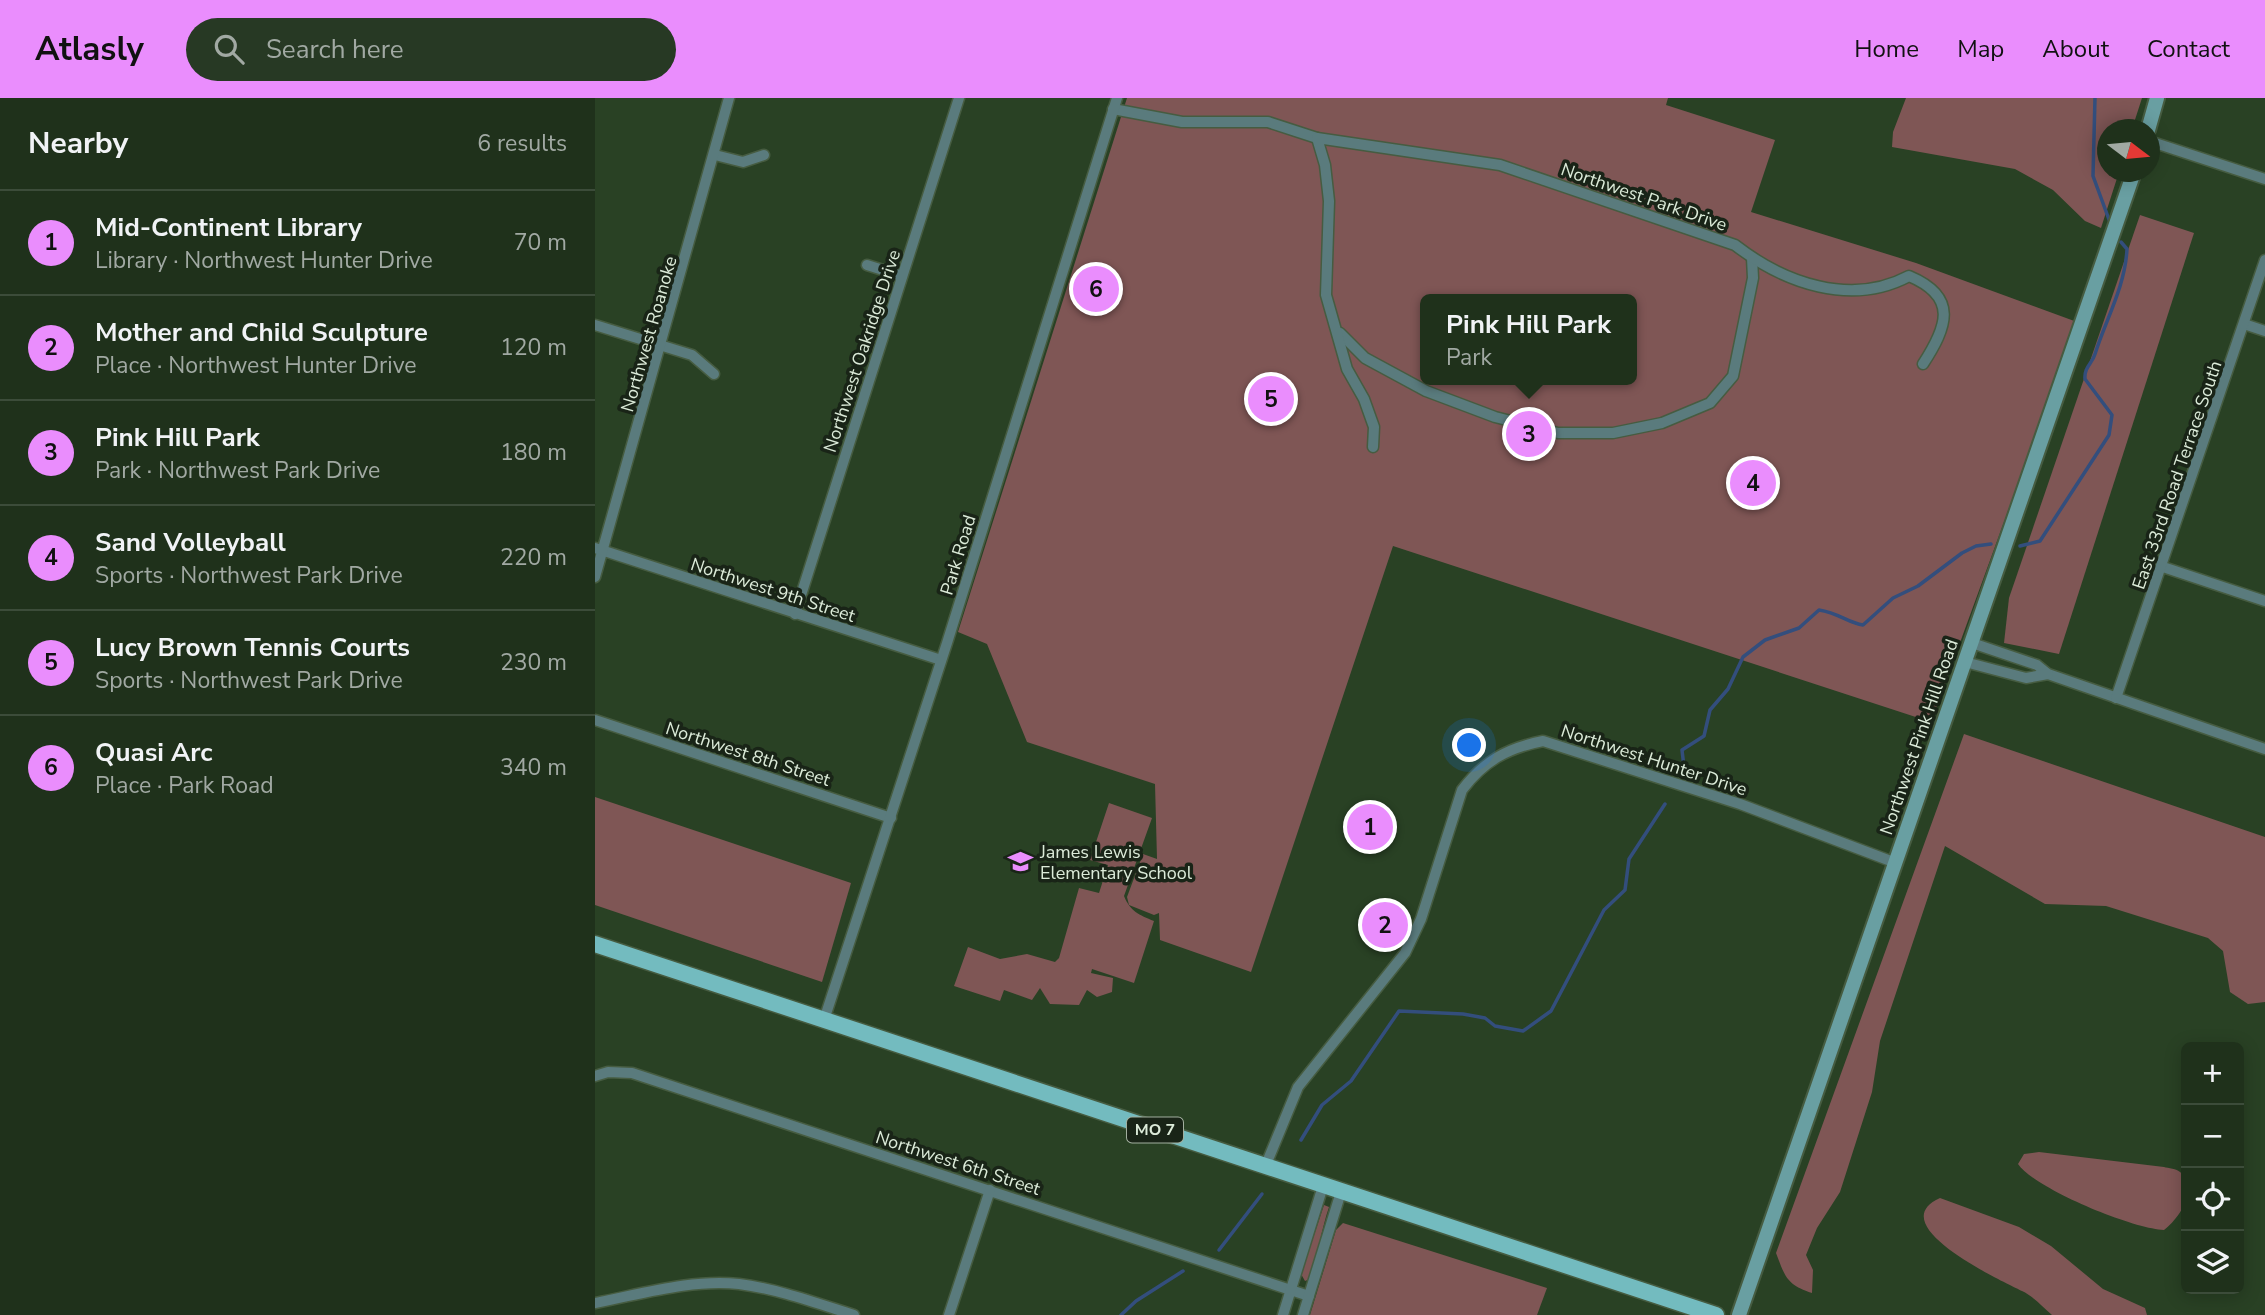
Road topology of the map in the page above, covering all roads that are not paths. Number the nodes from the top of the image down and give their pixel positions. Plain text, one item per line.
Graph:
1 (729, 98) edge
2 (958, 98) edge
3 (1117, 98) edge
4 (2157, 98) edge
5 (1113, 109) junction
6 (2151, 119) edge
7 (1317, 138) junction
8 (2160, 144) edge
9 (715, 155) junction
10 (764, 155) dead end
11 (2265, 180) edge
12 (2131, 182) edge
13 (1752, 258) junction
14 (2265, 260) edge
15 (867, 265) dead end
16 (902, 276) junction
17 (2244, 324) junction
18 (595, 325) edge
19 (2265, 331) edge
20 (1339, 332) junction
21 (662, 345) junction
22 (1923, 364) dead end
23 (714, 374) dead end
24 (1373, 447) dead end
25 (599, 550) edge
26 (2163, 567) junction
27 (595, 577) edge
28 (2265, 601) edge
29 (795, 614) junction
30 (1972, 643) junction
31 (941, 660) junction
32 (1965, 662) junction
33 (2047, 674) junction
34 (2116, 698) junction
35 (595, 720) edge
36 (2265, 749) edge
37 (891, 818) junction
38 (1896, 863) junction
39 (595, 944) edge
40 (824, 1020) junction
41 (595, 1076) edge
42 (1265, 1167) junction
43 (1323, 1186) junction
44 (990, 1190) junction
45 (1341, 1192) junction
46 (1291, 1290) junction
47 (1309, 1296) junction
48 (595, 1303) edge
49 (854, 1315) edge
50 (949, 1315) edge
51 (1283, 1315) edge
52 (1303, 1315) edge
53 (1716, 1315) edge
54 (1738, 1315) edge

1 - 9 street, Northwest Roanoke
2 - 16 street, Northwest Oakridge Drive
3 - 5 street, Park Road
4 - 6 main road
5 - 7 street, Northwest Park Drive
5 - 31 street, Park Road
7 - 13 street, Northwest Park Drive
7 - 20 street
8 - 11 street
9 - 10 street
9 - 21 street, Northwest Roanoke
12 - 30 main road, Northwest Pink Hill Road
13 - 20 street
13 - 22 street, Northwest Park Drive
14 - 17 street, East 33rd Road Terrace South
15 - 16 street
16 - 29 street, Northwest Oakridge Drive
17 - 19 street
17 - 26 street, East 33rd Road Terrace South
18 - 21 street
20 - 24 street
21 - 23 street
21 - 25 street, Northwest Roanoke
25 - 27 street, Northwest Roanoke
25 - 29 street, Northwest 9th Street
26 - 28 street
26 - 34 street, East 33rd Road Terrace South
29 - 31 street, Northwest 9th Street
30 - 32 main road, Northwest Pink Hill Road
30 - 33 street
31 - 37 street, Park Road
32 - 33 street
32 - 38 main road, Northwest Pink Hill Road
33 - 34 street
34 - 36 street
35 - 37 street, Northwest 8th Street
37 - 40 street, Park Road
38 - 42 street, Northwest Hunter Drive
38 - 54 main road, Northwest Pink Hill Road
39 - 40 main road, MO 7
40 - 42 main road, MO 7
41 - 44 street, Northwest 6th Street
42 - 43 main road, MO 7
43 - 45 main road, MO 7
43 - 46 street
44 - 46 street, Northwest 6th Street
44 - 50 street
45 - 47 street
45 - 53 main road, MO 7
46 - 47 street, Northwest 6th Street
46 - 51 street
47 - 52 street
48 - 49 street

